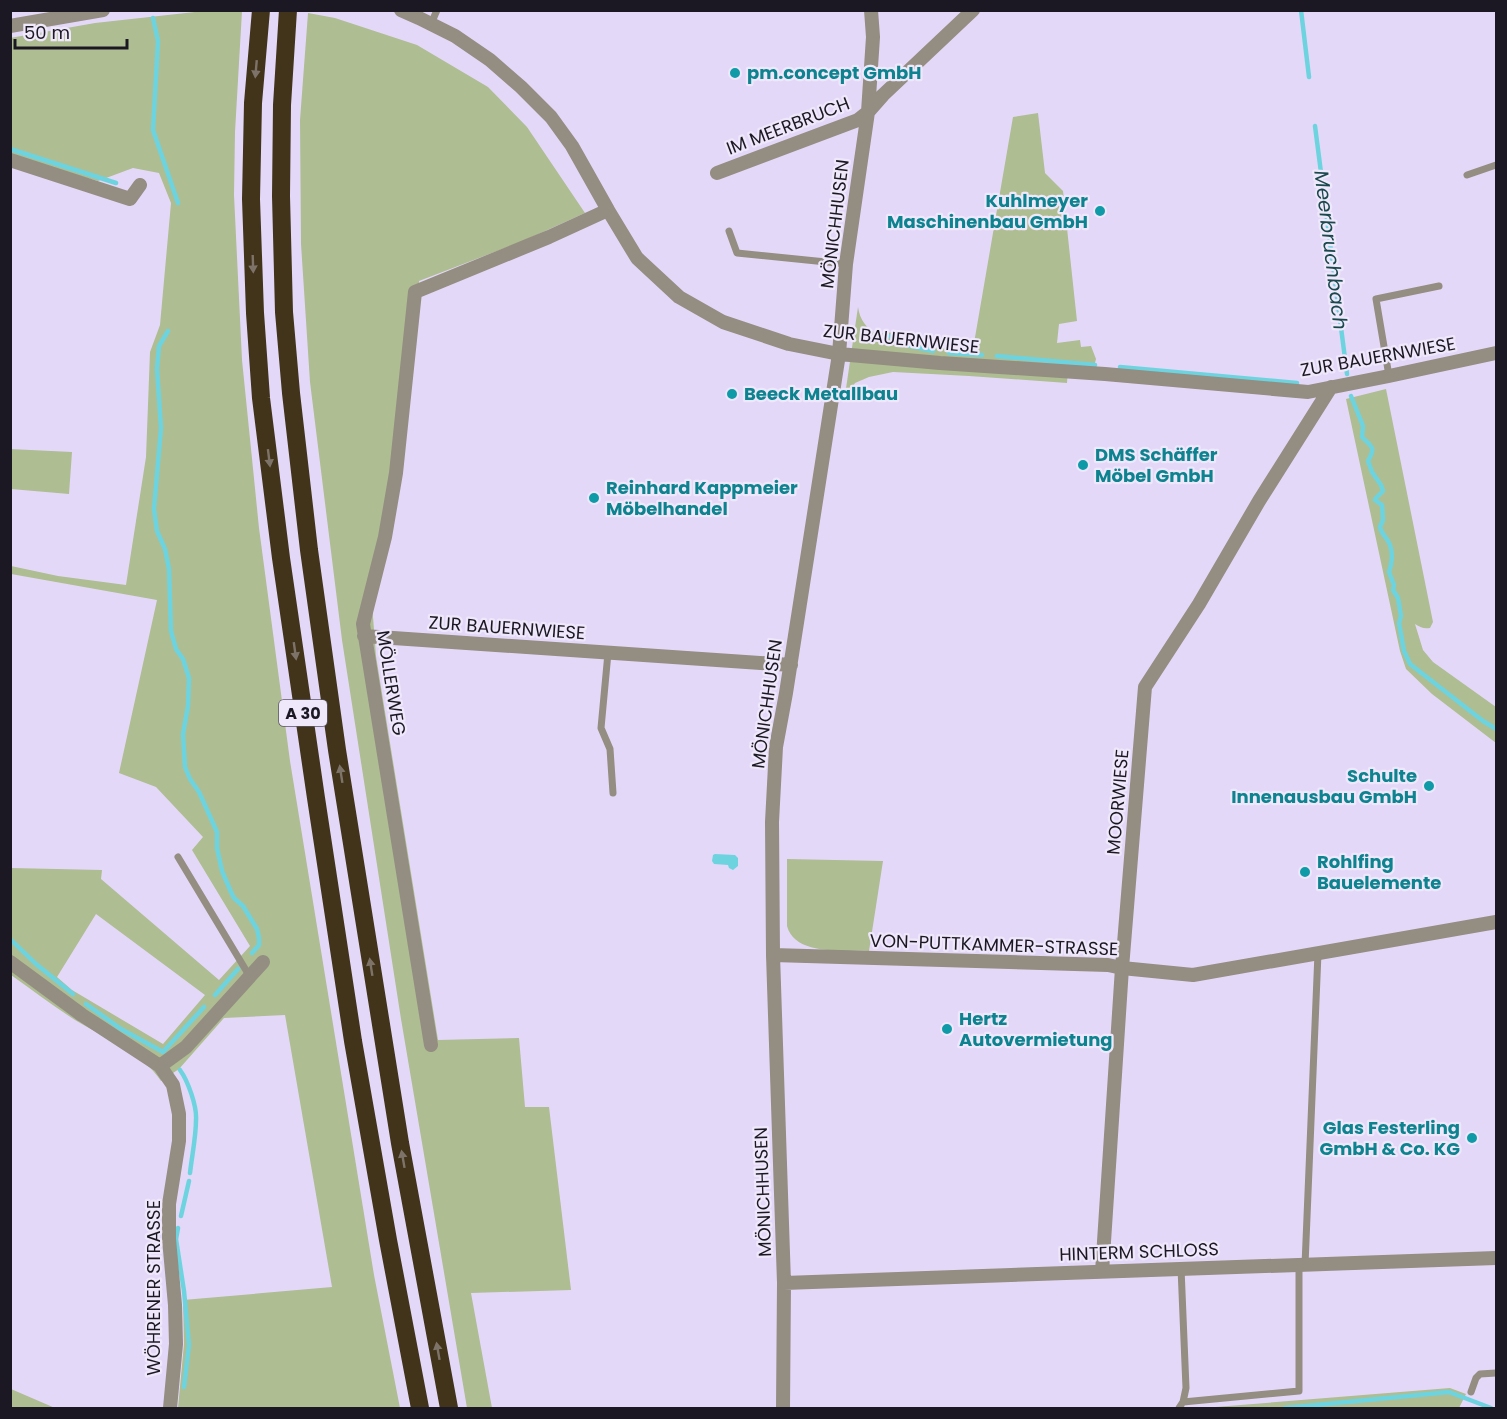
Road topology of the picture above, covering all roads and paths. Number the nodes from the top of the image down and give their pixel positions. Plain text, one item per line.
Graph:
1 (104, 10) edge
2 (261, 10) edge
3 (288, 10) edge
4 (401, 10) edge
5 (871, 10) edge
6 (973, 10) edge
7 (434, 17) edge
8 (10, 26) edge
9 (868, 112) junction
10 (10, 160) edge
11 (1497, 165) edge
12 (717, 173) dead end
13 (1467, 175) dead end
14 (140, 185) dead end
15 (608, 210) junction
16 (729, 231) dead end
17 (846, 264) junction
18 (1439, 286) dead end
19 (1497, 353) edge
20 (839, 354) junction
21 (1389, 376) junction
22 (1332, 387) junction
23 (364, 636) junction
24 (608, 653) junction
25 (791, 665) junction
26 (613, 793) dead end
27 (178, 857) dead end
28 (1497, 922) edge
29 (1318, 953) junction
30 (773, 955) junction
31 (10, 962) edge
32 (263, 962) dead end
33 (1122, 968) junction
34 (250, 977) junction
35 (430, 1045) dead end
36 (160, 1066) junction
37 (1497, 1258) edge
38 (1302, 1266) junction
39 (1181, 1268) junction
40 (1102, 1272) junction
41 (784, 1283) junction
42 (1497, 1373) edge
43 (1471, 1392) dead end
44 (1181, 1405) edge
45 (170, 1408) edge
46 (420, 1408) edge
47 (449, 1408) edge
48 (783, 1408) edge

1 - 8 street
2 -> 46 highway, A 30
47 -> 3 highway, A 30
4 - 7 street, ZUR BAUERNWIESE
5 - 9 street, MÖNICHHUSEN
6 - 9 street, IM MEERBRUCH
7 - 15 street, ZUR BAUERNWIESE
9 - 12 street, IM MEERBRUCH
9 - 17 street, MÖNICHHUSEN
10 - 14 street
11 - 13 lane
15 - 20 street, ZUR BAUERNWIESE
15 - 23 street, MÖLLERWEG
16 - 17 lane
17 - 20 street, MÖNICHHUSEN
18 - 21 lane
19 - 21 street, ZUR BAUERNWIESE
20 - 22 street, ZUR BAUERNWIESE
20 - 25 street, MÖNICHHUSEN
21 - 22 street, ZUR BAUERNWIESE
22 - 33 street, MOORWIESE
23 - 24 street, ZUR BAUERNWIESE
23 - 35 street, MÖLLERWEG
24 - 25 street, ZUR BAUERNWIESE
24 - 26 lane
25 - 30 street, MÖNICHHUSEN
27 - 34 lane
28 - 29 street, VON-PUTTKAMMER-STRASSE
29 - 33 street, VON-PUTTKAMMER-STRASSE
29 - 38 lane
30 - 33 street, VON-PUTTKAMMER-STRASSE
30 - 41 street, MÖNICHHUSEN
31 - 36 street, WÖHRENER STRASSE
32 - 34 street
33 - 40 street, MOORWIESE
34 - 36 street
36 - 45 street, WÖHRENER STRASSE
37 - 38 street, HINTERM SCHLOSS
38 - 39 street, HINTERM SCHLOSS
38 - 44 lane
39 - 40 street, HINTERM SCHLOSS
39 - 44 lane
40 - 41 street, HINTERM SCHLOSS
41 - 48 street, MÖNICHHUSEN
42 - 43 lane

